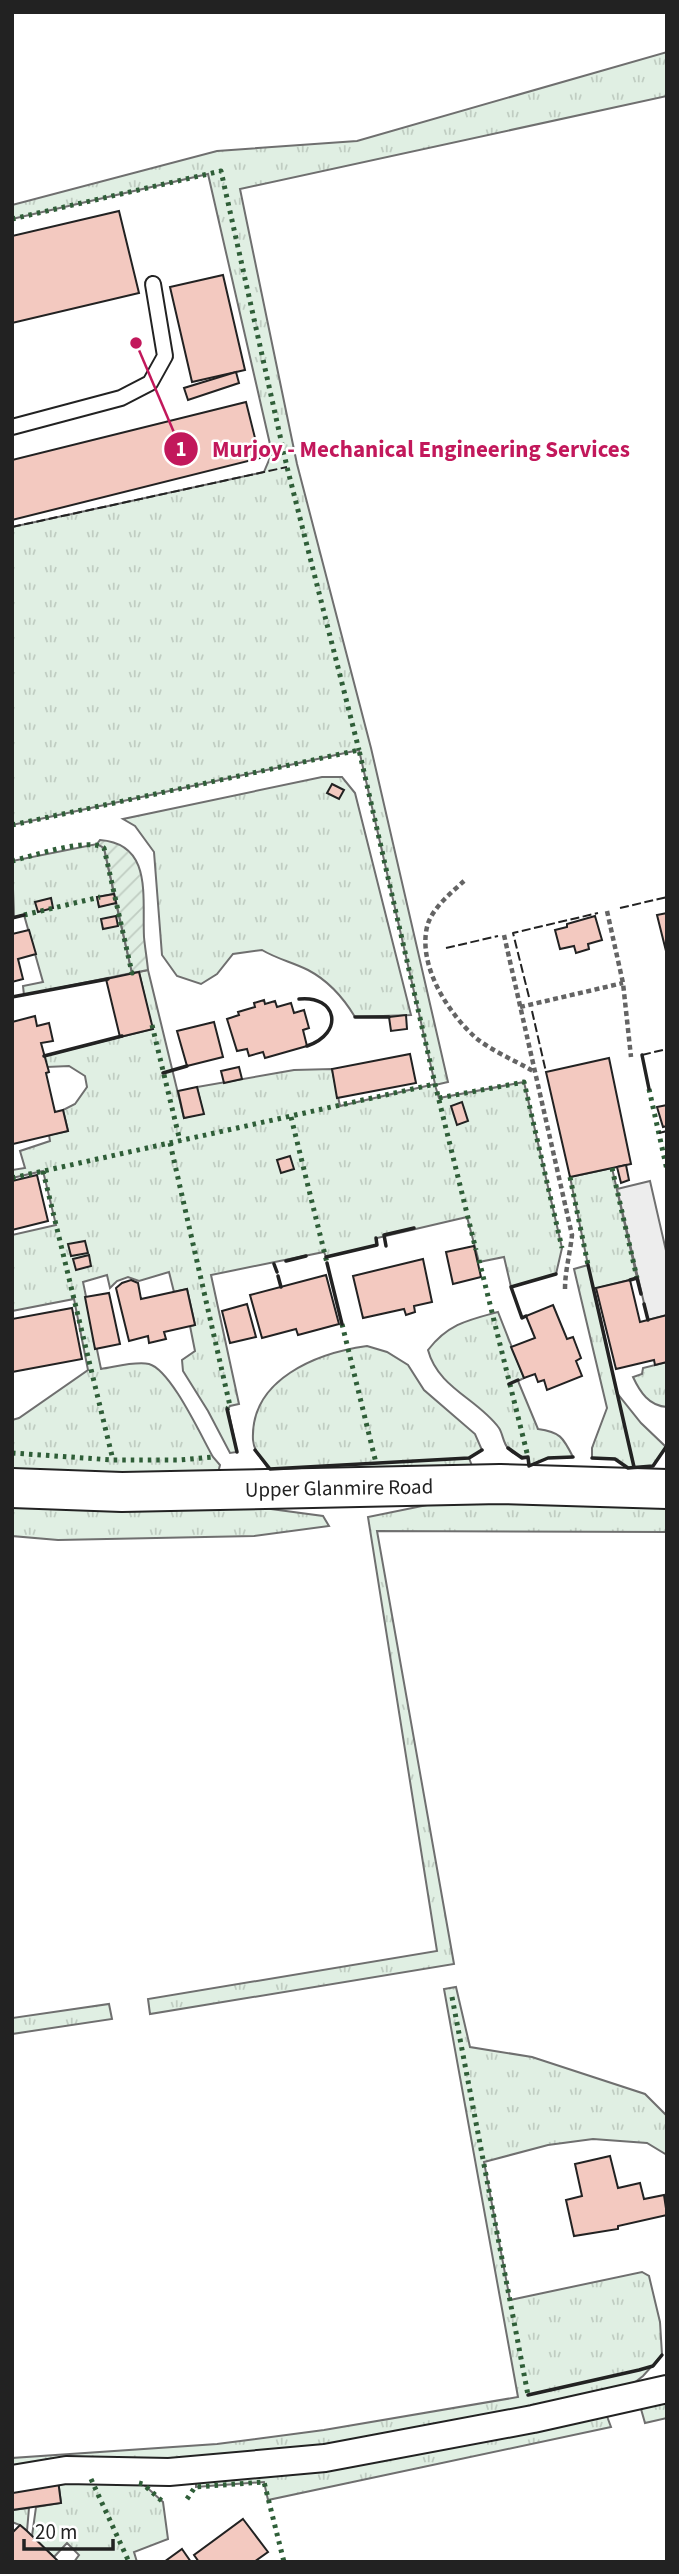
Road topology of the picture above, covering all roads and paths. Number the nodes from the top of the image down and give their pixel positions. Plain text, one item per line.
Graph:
1 (153, 284) dead end
2 (12, 427) edge
3 (464, 881) dead end
4 (607, 911) dead end
5 (504, 935) dead end
6 (623, 983) junction
7 (520, 1007) junction
8 (631, 1057) dead end
9 (533, 1071) junction
10 (565, 1289) dead end
11 (12, 1488) edge
12 (667, 1489) edge
13 (667, 2389) edge
14 (12, 2479) edge

1 - 2 lane
3 - 9 path
4 - 6 path
5 - 7 path
6 - 7 path
6 - 8 path
7 - 9 path
9 - 10 path
11 - 12 main road, Upper Glanmire Road
13 - 14 street

